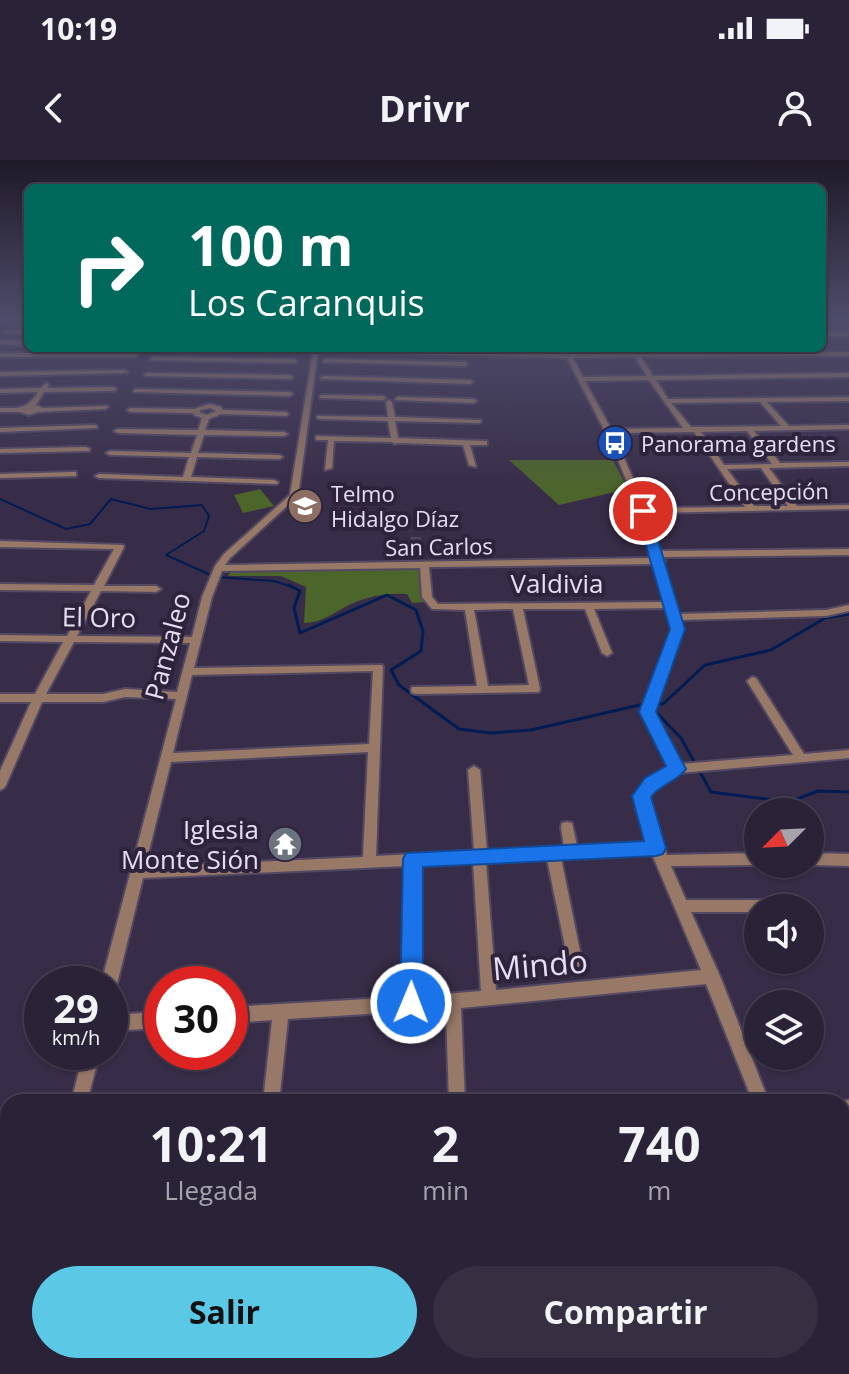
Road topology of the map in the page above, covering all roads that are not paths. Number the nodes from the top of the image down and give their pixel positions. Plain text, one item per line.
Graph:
1 (220, 376) edge
2 (784, 376) edge
3 (52, 377) edge
4 (266, 377) edge
5 (290, 377) dead end
6 (312, 377) edge
7 (389, 377) edge
8 (734, 377) junction
9 (751, 377) edge
10 (323, 378) dead end
11 (651, 378) junction
12 (580, 379) joint
13 (389, 380) junction
14 (470, 382) dead end
15 (792, 384) dead end
16 (114, 389) dead end
17 (0, 391) edge
18 (42, 391) junction
19 (136, 391) dead end
20 (800, 391) dead end
21 (213, 392) junction
22 (290, 394) dead end
23 (322, 397) dead end
24 (391, 399) junction
25 (809, 399) junction
26 (849, 399) edge
27 (758, 400) junction
28 (474, 401) dead end
29 (666, 401) junction
30 (210, 406) junction
31 (105, 407) dead end
32 (36, 408) junction
33 (0, 410) edge
34 (130, 410) dead end
35 (195, 411) junction
36 (23, 412) junction
37 (220, 412) junction
38 (286, 414) dead end
39 (206, 417) junction
40 (319, 417) dead end
41 (392, 419) junction
42 (479, 421) dead end
43 (95, 427) dead end
44 (786, 427) junction
45 (849, 427) edge
46 (748, 428) junction
47 (0, 430) edge
48 (16, 430) junction
49 (692, 430) junction
50 (118, 431) dead end
51 (608, 431) junction
52 (201, 432) junction
53 (284, 434) dead end
54 (319, 438) dead end
55 (331, 441) junction
56 (395, 442) junction
57 (484, 443) dead end
58 (466, 444) junction
59 (86, 449) dead end
60 (1, 452) edge
61 (110, 453) dead end
62 (194, 454) junction
63 (279, 457) dead end
64 (849, 464) edge
65 (473, 465) dead end
66 (763, 466) junction
67 (778, 466) junction
68 (723, 467) junction
69 (328, 468) dead end
70 (73, 474) dead end
71 (0, 476) edge
72 (99, 476) dead end
73 (186, 479) junction
74 (274, 482) dead end
75 (849, 507) edge
76 (795, 509) junction
77 (752, 510) junction
78 (643, 511) junction
79 (0, 544) edge
80 (849, 552) edge
81 (658, 558) junction
82 (424, 565) junction
83 (217, 569) junction
84 (0, 587) edge
85 (97, 587) junction
86 (156, 589) dead end
87 (517, 605) junction
88 (588, 605) junction
89 (672, 605) junction
90 (469, 606) junction
91 (849, 608) edge
92 (676, 617) junction
93 (0, 638) edge
94 (70, 638) junction
95 (196, 640) junction
96 (607, 653) dead end
97 (188, 672) junction
98 (752, 681) dead end
99 (483, 689) junction
100 (416, 690) dead end
101 (182, 696) junction
102 (0, 698) edge
103 (38, 698) junction
104 (0, 748) edge
105 (17, 748) junction
106 (372, 748) junction
107 (849, 754) edge
108 (167, 758) junction
109 (801, 758) junction
110 (682, 768) junction
111 (474, 770) dead end
112 (0, 785) edge
113 (567, 827) dead end
114 (572, 852) junction
115 (553, 853) junction
116 (659, 855) junction
117 (480, 856) junction
118 (744, 858) edge
119 (413, 859) junction
120 (824, 859) edge
121 (849, 860) edge
122 (369, 861) junction
123 (137, 873) junction
124 (681, 906) junction
125 (744, 906) edge
126 (575, 961) dead end
127 (114, 966) edge
128 (712, 976) junction
129 (489, 997) junction
130 (453, 1001) junction
131 (411, 1003) junction
132 (281, 1012) junction
133 (248, 1014) edge
134 (87, 1070) edge
135 (81, 1094) edge
136 (272, 1094) edge
137 (457, 1094) edge
138 (758, 1094) edge

1 - 21 street
2 - 15 street
3 - 18 street
4 - 5 street
6 - 83 street, Panzaleo
7 - 13 street
8 - 9 street
8 - 11 street
8 - 27 street
10 - 13 street
11 - 12 street
11 - 29 street
12 - 51 street
13 - 14 street
13 - 24 street
16 - 18 street
17 - 18 street
18 - 32 street
19 - 21 street
20 - 25 street
21 - 22 street
21 - 30 street
23 - 24 street
24 - 28 street
24 - 41 street
25 - 26 street
25 - 27 street
27 - 29 street
27 - 44 street
29 - 49 street
30 - 35 street
30 - 37 street
31 - 32 street
32 - 36 street
33 - 36 street
34 - 35 street
35 - 39 street
36 - 48 street
37 - 38 street
37 - 39 street
39 - 52 street
40 - 41 street
41 - 42 street
41 - 56 street
43 - 48 street
44 - 45 street
44 - 46 street
46 - 49 street
46 - 67 street
47 - 48 street
48 - 60 street
49 - 51 street
49 - 68 street
50 - 52 street
51 - 78 street
52 - 53 street
52 - 62 street
54 - 55 street
55 - 56 street
55 - 69 street
56 - 58 street
57 - 58 street
58 - 65 street
59 - 60 street
61 - 62 street
62 - 63 street
62 - 73 street
64 - 67 street
66 - 67 street
66 - 68 street
66 - 76 street
68 - 77 street
70 - 71 street
72 - 73 street
73 - 74 street
75 - 76 street, Concepción
76 - 77 street, Concepción
77 - 78 street, Concepción
78 - 81 street
79 - 85 street
80 - 81 street, San Carlos
81 - 82 street, San Carlos
81 - 89 street
82 - 83 street, San Carlos
82 - 90 street, Valdivia
83 - 95 street, Panzaleo
84 - 85 street
85 - 86 street
85 - 94 street
87 - 88 street, Valdivia
87 - 90 street, Valdivia
87 - 99 street
88 - 89 street, Valdivia
88 - 96 street
89 - 92 street
90 - 99 street
91 - 92 street
92 - 110 street
93 - 94 street, El Oro
94 - 95 street, El Oro
94 - 103 street
95 - 97 street, Panzaleo
97 - 101 street, Panzaleo
97 - 106 street
98 - 109 street
99 - 100 street
101 - 103 street
101 - 108 street, Panzaleo
102 - 103 street
103 - 105 street
104 - 105 street
105 - 112 street
106 - 108 street
106 - 122 street
107 - 109 street
108 - 123 street, Panzaleo
109 - 110 street
110 - 116 street
111 - 117 street
113 - 114 street
114 - 115 street
114 - 116 street
115 - 117 street
115 - 126 street
116 - 118 street
116 - 124 street
117 - 119 street
117 - 129 street
119 - 122 street
119 - 131 street
120 - 121 street
122 - 123 street
123 - 127 street, Panzaleo
124 - 125 street
124 - 128 street
128 - 129 street, Mindo
128 - 138 street
129 - 130 street, Mindo
130 - 131 street, Mindo
130 - 137 street
131 - 132 street, Mindo
132 - 133 street, Mindo
132 - 136 street
134 - 135 street

